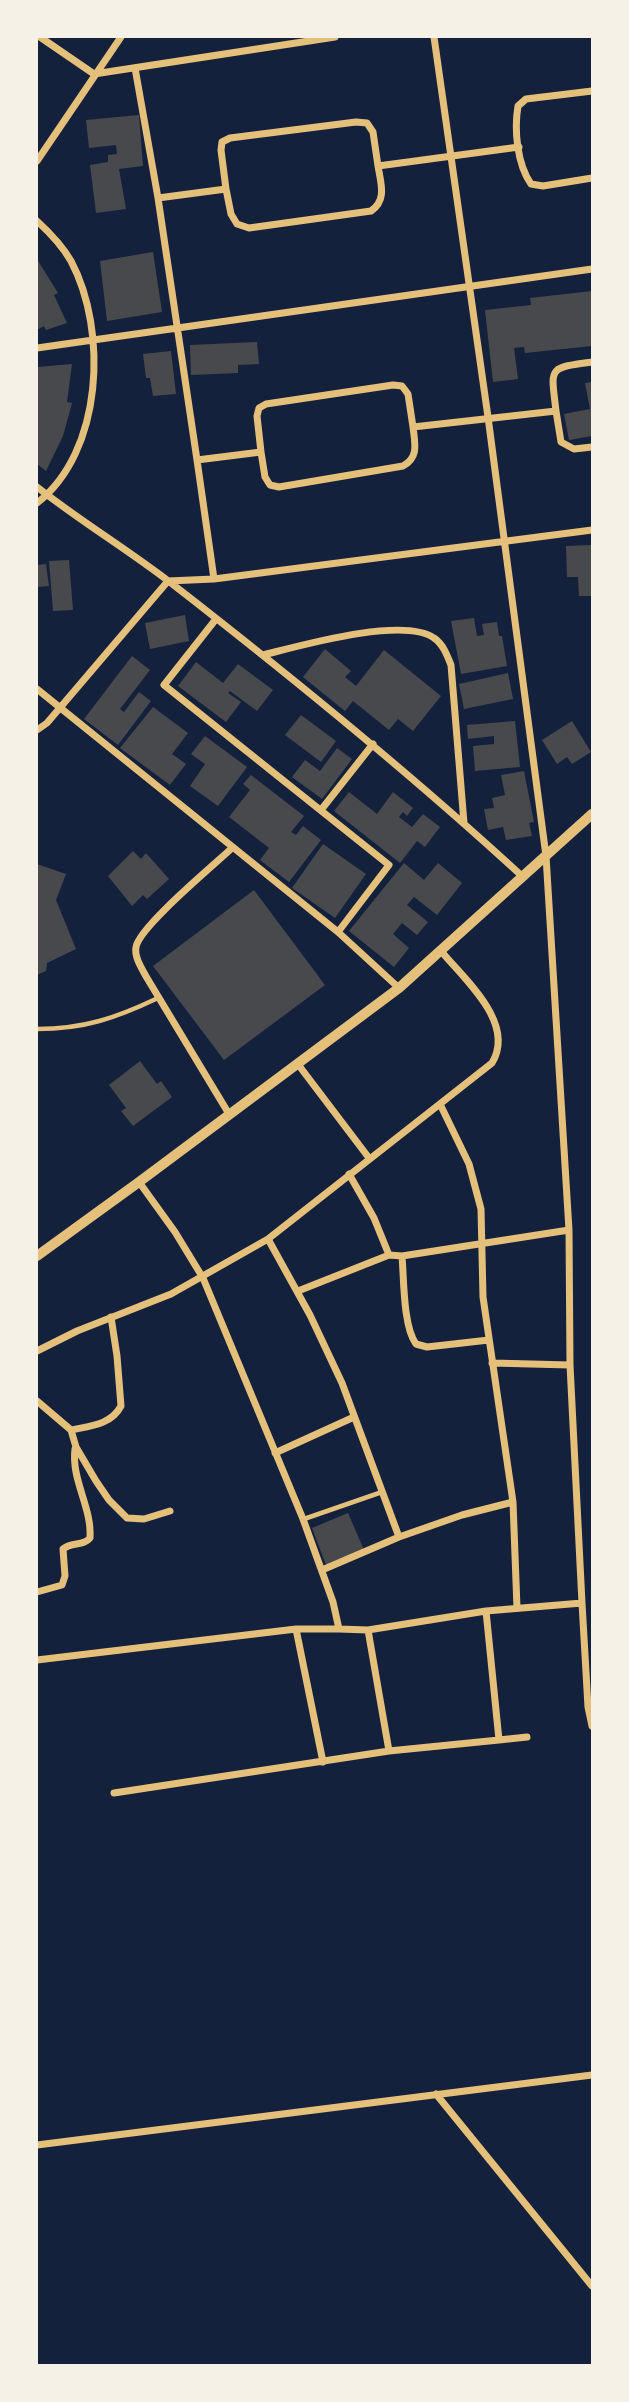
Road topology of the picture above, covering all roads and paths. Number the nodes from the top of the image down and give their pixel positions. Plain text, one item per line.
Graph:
1 (40, 37) edge
2 (121, 37) edge
3 (335, 37) edge
4 (434, 37) edge
5 (135, 68) junction
6 (94, 74) junction
7 (592, 91) edge
8 (519, 147) junction
9 (450, 156) junction
10 (37, 161) edge
11 (378, 166) junction
12 (592, 178) edge
13 (226, 189) junction
14 (158, 198) junction
15 (37, 221) edge
16 (592, 269) edge
17 (469, 288) junction
18 (176, 329) junction
19 (94, 340) junction
20 (37, 348) edge
21 (592, 362) edge
22 (556, 411) junction
23 (488, 417) junction
24 (413, 427) junction
25 (592, 447) edge
26 (261, 452) junction
27 (197, 460) junction
28 (37, 487) edge
29 (47, 495) junction
30 (37, 503) edge
31 (592, 530) edge
32 (504, 542) junction
33 (214, 579) junction
34 (169, 581) junction
35 (216, 619) junction
36 (263, 655) junction
37 (37, 689) edge
38 (60, 707) junction
39 (37, 730) edge
40 (373, 744) junction
41 (321, 810) junction
42 (592, 814) edge
43 (464, 823) junction
44 (232, 848) junction
45 (546, 856) junction
46 (523, 877) junction
47 (338, 932) junction
48 (441, 951) junction
49 (399, 988) junction
50 (159, 997) junction
51 (37, 1030) edge
52 (297, 1063) junction
53 (440, 1104) junction
54 (229, 1114) junction
55 (369, 1158) junction
56 (349, 1174) junction
57 (139, 1182) junction
58 (569, 1230) junction
59 (268, 1238) junction
60 (483, 1244) junction
61 (389, 1255) junction
62 (37, 1256) edge
63 (402, 1256) junction
64 (203, 1278) junction
65 (298, 1291) junction
66 (111, 1317) junction
67 (489, 1340) junction
68 (37, 1351) edge
69 (492, 1363) junction
70 (570, 1365) junction
71 (37, 1401) edge
72 (354, 1417) junction
73 (71, 1430) junction
74 (76, 1447) junction
75 (275, 1453) junction
76 (382, 1492) junction
77 (513, 1502) junction
78 (170, 1511) dead end
79 (303, 1519) junction
80 (399, 1536) junction
81 (322, 1570) junction
82 (37, 1592) edge
83 (582, 1603) junction
84 (517, 1608) junction
85 (486, 1611) junction
86 (592, 1626) edge
87 (583, 1627) junction
88 (296, 1629) junction
89 (339, 1629) junction
90 (368, 1630) junction
91 (37, 1660) edge
92 (592, 1727) edge
93 (527, 1737) dead end
94 (499, 1740) junction
95 (389, 1751) junction
96 (323, 1762) junction
97 (114, 1793) dead end
98 (592, 2075) edge
99 (436, 2094) junction
100 (37, 2145) edge
101 (592, 2286) edge

1 - 6 street
2 - 6 street
3 - 5 street
4 - 9 street
5 - 6 street
5 - 14 street
6 - 10 street
7 - 8 street
8 - 9 street
8 - 12 street
9 - 11 street
9 - 17 street
11 - 13 street
11 - 13 street
13 - 14 street
14 - 18 street
15 - 19 street
16 - 17 street
17 - 18 street
17 - 23 street
18 - 19 street
18 - 27 street
19 - 20 street
19 - 29 street
21 - 22 street
22 - 23 street
22 - 25 street
23 - 24 street
23 - 32 street
24 - 26 street
24 - 26 street
26 - 27 street
27 - 33 street
28 - 29 street
29 - 30 street
29 - 34 street
31 - 32 street
32 - 33 street
32 - 45 street
33 - 34 street
34 - 35 street
34 - 38 street
35 - 36 street
35 - 41 street
36 - 40 street
36 - 43 street
37 - 38 street
38 - 39 street
38 - 44 street
40 - 41 street
40 - 43 street
41 - 47 street
42 - 45 street
43 - 46 street
44 - 47 street
44 - 50 street
45 - 46 street
45 - 58 street
46 - 48 street
47 - 49 street
48 - 49 street
48 - 53 street
49 - 52 street
50 - 51 lane
50 - 54 street
52 - 54 street
52 - 55 street
53 - 55 street
53 - 60 street
54 - 57 street
55 - 56 street
56 - 59 street
56 - 61 street
57 - 62 street
57 - 64 street
58 - 60 street
58 - 70 street
59 - 64 street
59 - 65 street
60 - 63 street
60 - 67 street
61 - 63 street
61 - 65 street
63 - 67 street
64 - 66 street
64 - 75 street
65 - 72 street
66 - 68 street
66 - 73 street
67 - 69 street
69 - 70 street
69 - 77 street
70 - 83 street
71 - 73 street
72 - 75 street
72 - 76 street
73 - 74 street
74 - 78 street
74 - 82 street
75 - 79 street
76 - 79 lane
76 - 80 street
77 - 80 street
77 - 84 street
79 - 81 street
80 - 81 street
81 - 89 street
83 - 84 street
83 - 87 street
84 - 85 street
85 - 90 street
85 - 94 street
86 - 87 street
87 - 92 street
88 - 89 street
88 - 91 street
88 - 96 street
89 - 90 street
90 - 95 street
93 - 94 street
94 - 95 street
95 - 96 street
96 - 97 street
98 - 99 street
99 - 100 street
99 - 101 street

